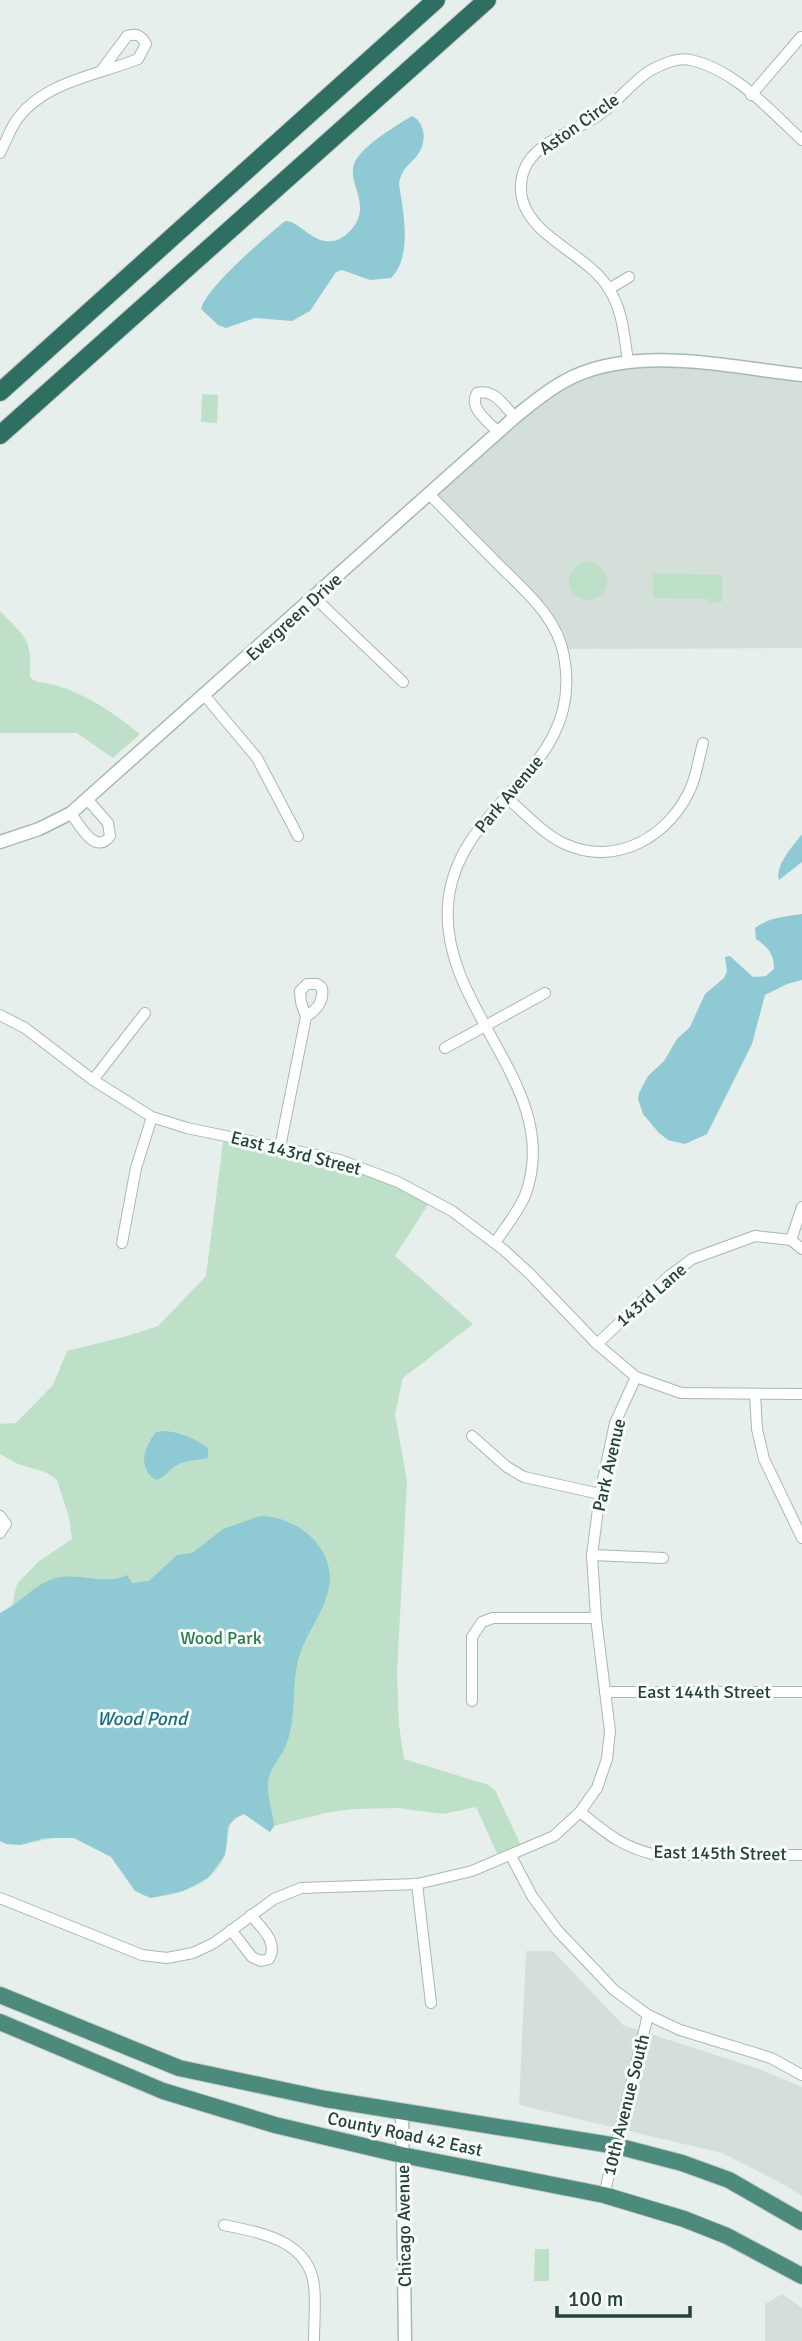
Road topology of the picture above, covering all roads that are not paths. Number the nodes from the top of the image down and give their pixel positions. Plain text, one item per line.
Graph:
1 (436, 0) edge
2 (487, 0) edge
3 (801, 37) edge
4 (101, 71) junction
5 (751, 95) junction
6 (802, 140) edge
7 (0, 153) edge
8 (629, 277) dead end
9 (610, 289) junction
10 (628, 361) junction
11 (802, 375) edge
12 (0, 392) edge
13 (515, 417) junction
14 (498, 432) junction
15 (0, 435) edge
16 (430, 495) junction
17 (315, 598) junction
18 (403, 682) dead end
19 (205, 695) junction
20 (703, 743) dead end
21 (506, 797) junction
22 (87, 799) junction
23 (71, 813) junction
24 (298, 836) dead end
25 (0, 842) edge
26 (545, 993) dead end
27 (145, 1013) dead end
28 (0, 1015) edge
29 (306, 1017) dead end
30 (484, 1027) junction
31 (445, 1048) dead end
32 (93, 1080) junction
33 (152, 1117) junction
34 (280, 1147) junction
35 (802, 1207) edge
36 (791, 1240) junction
37 (122, 1243) dead end
38 (495, 1243) junction
39 (802, 1249) edge
40 (597, 1344) junction
41 (636, 1377) junction
42 (755, 1394) junction
43 (802, 1394) edge
44 (472, 1436) dead end
45 (600, 1494) junction
46 (0, 1516) edge
47 (0, 1533) edge
48 (802, 1538) edge
49 (592, 1555) junction
50 (663, 1558) dead end
51 (596, 1618) junction
52 (605, 1692) junction
53 (802, 1692) edge
54 (472, 1701) dead end
55 (580, 1812) junction
56 (802, 1854) edge
57 (511, 1856) junction
58 (418, 1884) junction
59 (0, 1898) edge
60 (251, 1915) junction
61 (231, 1930) junction
62 (0, 1995) edge
63 (431, 2003) dead end
64 (648, 2015) junction
65 (0, 2022) edge
66 (802, 2075) edge
67 (401, 2111) junction
68 (617, 2146) junction
69 (402, 2154) junction
70 (604, 2194) junction
71 (802, 2222) edge
72 (225, 2225) dead end
73 (802, 2276) edge
74 (314, 2341) edge
75 (405, 2341) edge

1 - 12 highway
2 - 15 highway
3 - 5 street
4 - 4 street
4 - 7 street
5 - 6 street, Aston Circle
5 - 9 street, Aston Circle
8 - 9 street
9 - 10 street, Aston Circle
10 - 11 street, Evergreen Drive
10 - 13 street, Evergreen Drive
13 - 14 street, Evergreen Drive
13 - 14 street
14 - 16 street, Evergreen Drive
16 - 17 street, Evergreen Drive
16 - 21 street, Park Avenue
17 - 18 street
17 - 19 street, Evergreen Drive
19 - 22 street, Evergreen Drive
19 - 24 street
20 - 21 street
21 - 30 street, Park Avenue
22 - 23 street, Evergreen Drive
22 - 23 street
23 - 25 street, Evergreen Drive
26 - 30 street
27 - 32 street
28 - 32 street, East 143rd Street
29 - 34 street
30 - 31 street
30 - 38 street, Park Avenue
32 - 33 street, East 143rd Street
33 - 34 street, East 143rd Street
33 - 37 street
34 - 38 street, East 143rd Street
35 - 36 street
36 - 39 street
36 - 40 street, 143rd Lane
38 - 40 street, East 143rd Street
40 - 41 street, East 143rd Street
41 - 42 street, East 143rd Street
41 - 45 street, Park Avenue
42 - 43 street, East 143rd Street
42 - 48 street
44 - 45 street
45 - 49 street, Park Avenue
46 - 47 street
49 - 50 street
49 - 51 street, Park Avenue
51 - 52 street, Park Avenue
51 - 54 street
52 - 53 street, East 144th Street
52 - 55 street
55 - 56 street, East 145th Street
55 - 57 street
57 - 58 street
57 - 64 street
58 - 60 street
58 - 63 street
59 - 61 street
60 - 61 street
60 - 61 street
62 - 67 highway, County Road 42 East
64 - 66 street
64 - 68 street, 10th Avenue South
65 - 69 highway, County Road 42 East
67 - 68 highway, County Road 42 East
67 - 69 street, Chicago Avenue
68 - 70 street, 10th Avenue South
68 - 71 highway, County Road 42 East
69 - 70 highway, County Road 42 East
69 - 75 street, Chicago Avenue
70 - 73 highway, County Road 42 East
72 - 74 street

